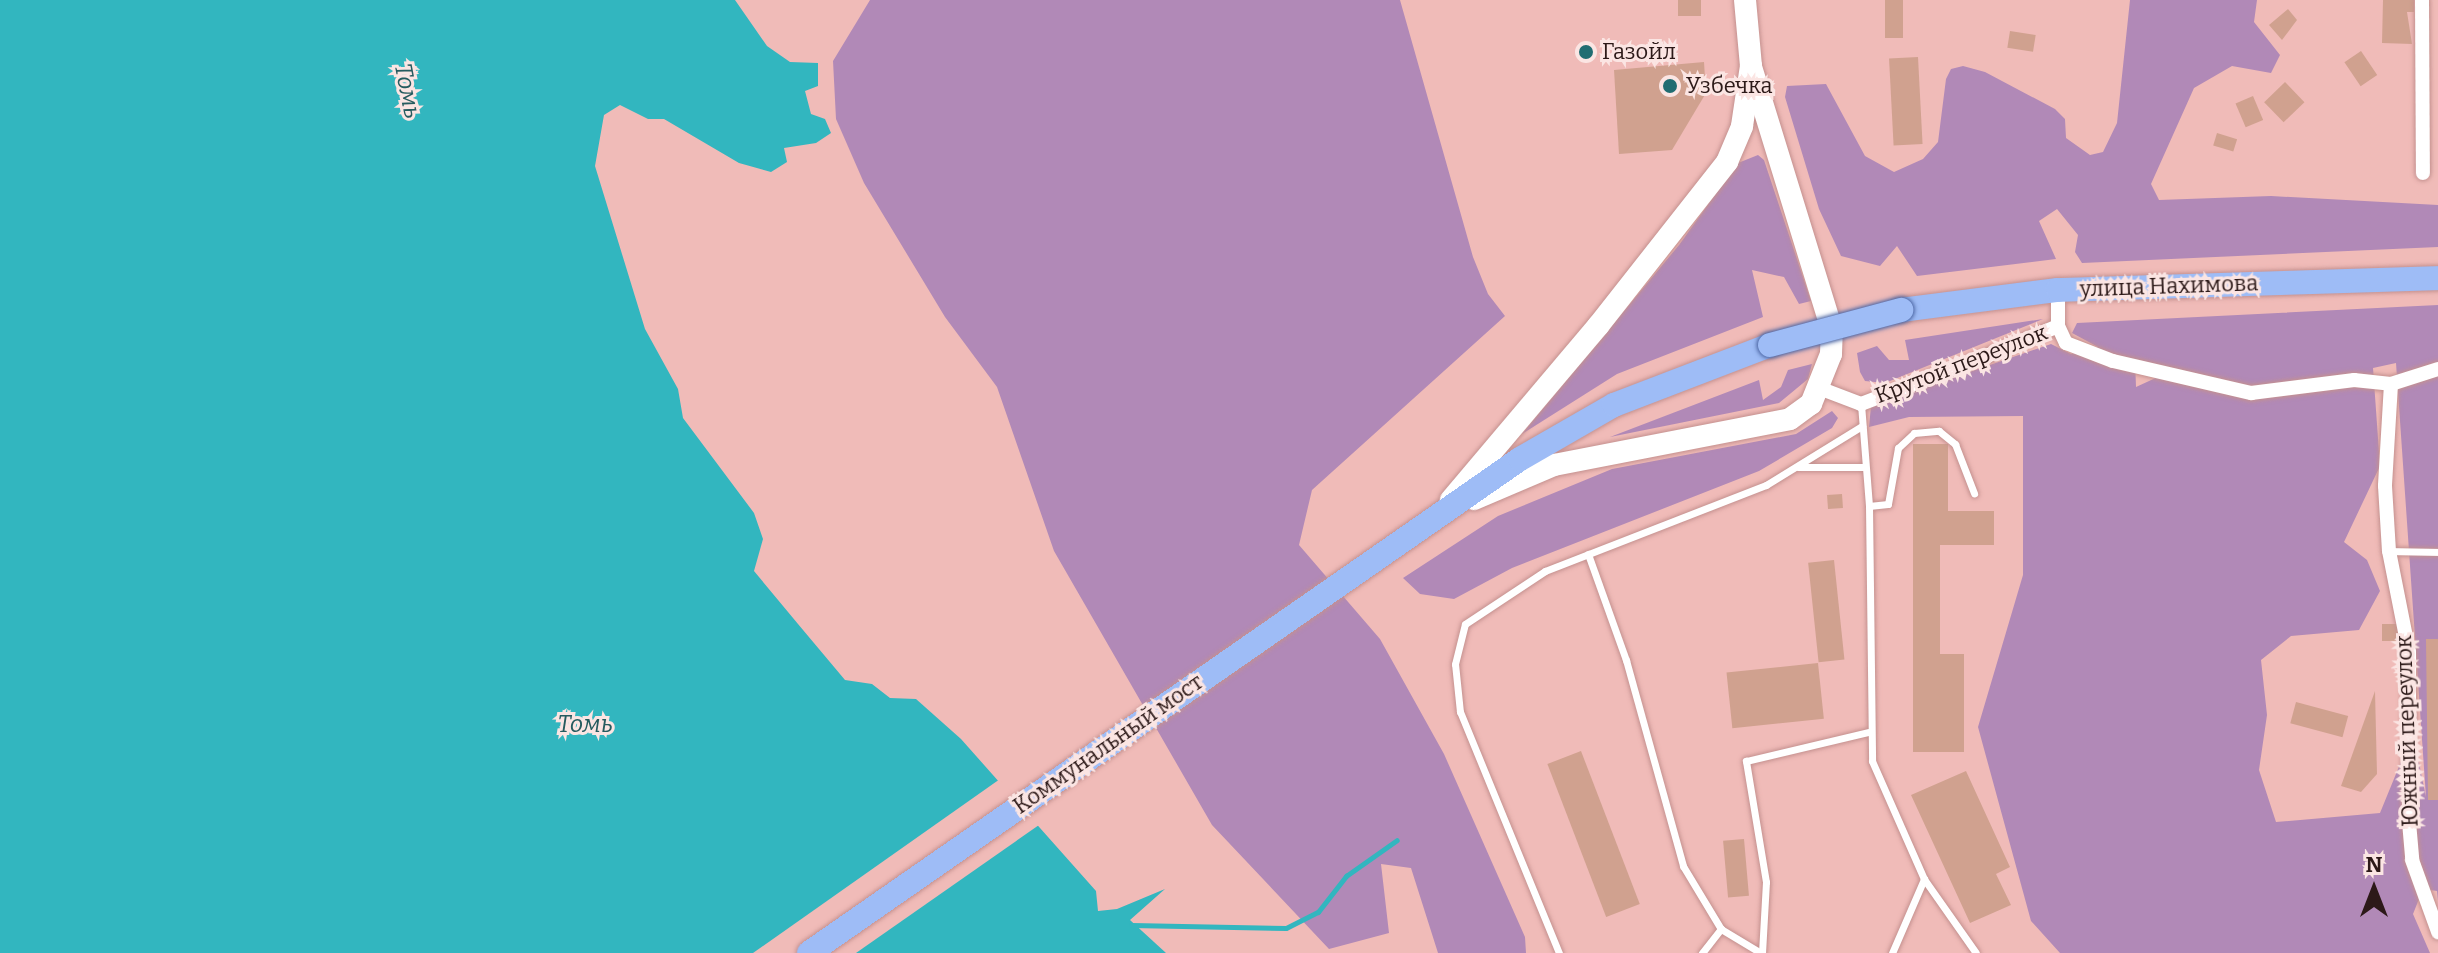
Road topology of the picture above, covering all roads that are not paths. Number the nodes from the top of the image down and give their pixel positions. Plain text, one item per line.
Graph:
1 (1745, 0) edge
2 (2422, 0) edge
3 (1751, 66) junction
4 (2423, 173) dead end
5 (2438, 278) edge
6 (2058, 290) junction
7 (2058, 326) junction
8 (1770, 345) joint
9 (2438, 369) edge
10 (2391, 384) junction
11 (1819, 388) junction
12 (1861, 404) junction
13 (1862, 426) junction
14 (1796, 467) junction
15 (1864, 467) junction
16 (1974, 493) dead end
17 (1869, 506) junction
18 (1440, 513) junction
19 (2389, 551) junction
20 (2438, 552) edge
21 (1588, 554) junction
22 (1869, 732) junction
23 (1924, 879) junction
24 (1721, 929) junction
25 (2438, 932) edge
26 (809, 953) edge
27 (1559, 953) edge
28 (1702, 953) edge
29 (1762, 953) edge
30 (1892, 953) edge
31 (1976, 953) edge

1 - 3 main road
2 - 4 street
3 - 11 main road
3 - 18 main road
5 - 6 main road, улица Нахимова
6 - 7 street, Крутой переулок
6 - 8 main road, улица Нахимова, bridge
7 - 10 street, Крутой переулок
7 - 12 street, Крутой переулок
8 - 18 main road, Коммунальный мост
9 - 10 street
10 - 19 street, Южный переулок
11 - 12 street, Крутой переулок
11 - 18 main road
12 - 13 lane
13 - 14 lane
13 - 15 lane
14 - 15 lane
14 - 21 lane
15 - 17 lane
16 - 17 lane
17 - 22 lane
18 - 26 main road, Коммунальный мост
19 - 20 lane
19 - 25 street, Южный переулок
21 - 24 lane
21 - 27 lane
22 - 23 lane
22 - 29 lane
23 - 30 lane
23 - 31 lane
24 - 28 lane
24 - 29 lane

